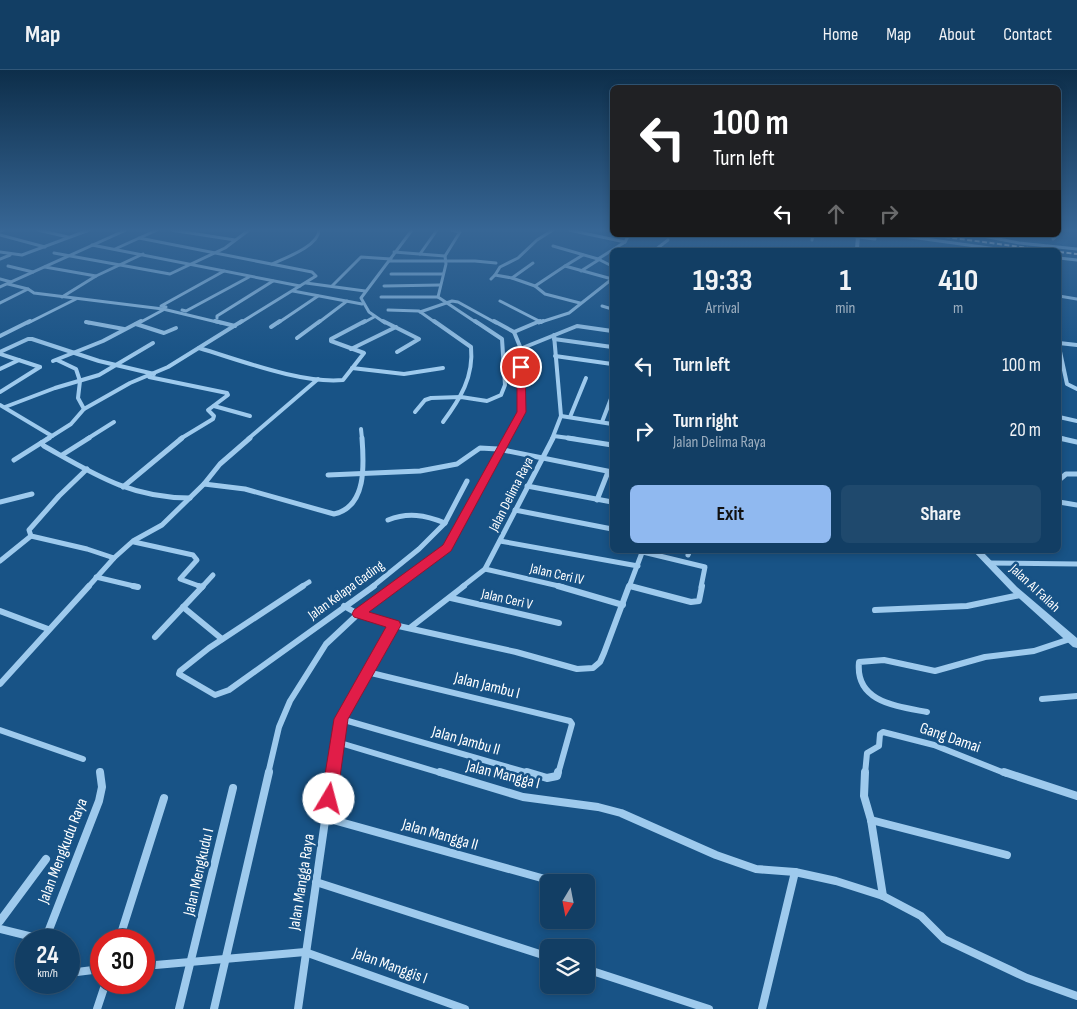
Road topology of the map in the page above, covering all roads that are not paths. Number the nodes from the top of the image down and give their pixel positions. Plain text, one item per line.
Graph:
1 (29, 274) edge
2 (84, 274) edge
3 (101, 274) edge
4 (219, 274) edge
5 (239, 274) edge
6 (311, 274) edge
7 (344, 274) edge
8 (379, 274) edge
9 (391, 274) dead end
10 (443, 274) joint
11 (518, 274) edge
12 (553, 274) edge
13 (592, 274) edge
14 (495, 275) joint
15 (96, 276) junction
16 (250, 276) junction
17 (512, 278) junction
18 (610, 278) edge
19 (0, 279) edge
20 (491, 279) dead end
21 (610, 280) edge
22 (273, 281) junction
23 (9, 283) junction
24 (306, 283) junction
25 (440, 285) junction
26 (301, 286) junction
27 (332, 286) junction
28 (384, 286) dead end
29 (535, 286) junction
30 (0, 287) edge
31 (28, 289) junction
32 (293, 291) junction
33 (365, 291) junction
34 (318, 296) junction
35 (1061, 296) edge
36 (62, 297) junction
37 (381, 297) dead end
38 (438, 297) junction
39 (76, 298) junction
40 (1077, 300) edge
41 (347, 301) junction
42 (500, 301) dead end
43 (0, 303) edge
44 (445, 303) junction
45 (580, 303) junction
46 (362, 304) junction
47 (602, 306) dead end
48 (610, 308) edge
49 (163, 309) junction
50 (388, 310) dead end
51 (420, 312) junction
52 (374, 317) junction
53 (86, 322) dead end
54 (541, 322) junction
55 (136, 324) junction
56 (238, 325) junction
57 (271, 327) dead end
58 (396, 327) junction
59 (176, 328) dead end
60 (124, 330) junction
61 (610, 331) edge
62 (514, 332) junction
63 (0, 336) edge
64 (554, 337) junction
65 (296, 338) dead end
66 (153, 343) dead end
67 (1061, 343) edge
68 (1077, 345) edge
69 (610, 347) edge
70 (199, 348) junction
71 (352, 349) junction
72 (521, 349) junction
73 (397, 352) dead end
74 (0, 353) edge
75 (75, 353) junction
76 (505, 354) junction
77 (555, 356) junction
78 (1061, 356) edge
79 (18, 360) junction
80 (116, 364) junction
81 (610, 364) edge
82 (352, 368) junction
83 (443, 368) dead end
84 (0, 370) edge
85 (154, 374) junction
86 (148, 377) junction
87 (586, 378) dead end
88 (318, 379) junction
89 (80, 381) junction
90 (1077, 388) edge
91 (0, 392) edge
92 (461, 397) junction
93 (610, 401) edge
94 (2, 406) edge
95 (214, 406) junction
96 (84, 410) junction
97 (415, 412) dead end
98 (250, 416) dead end
99 (561, 416) junction
100 (570, 417) junction
101 (1061, 417) edge
102 (1077, 421) edge
103 (114, 422) dead end
104 (443, 422) dead end
105 (602, 422) junction
106 (610, 424) edge
107 (361, 429) dead end
108 (52, 436) junction
109 (554, 436) junction
110 (1061, 438) edge
111 (1077, 442) edge
112 (41, 443) junction
113 (610, 445) edge
114 (500, 449) junction
115 (62, 455) junction
116 (542, 458) junction
117 (14, 460) dead end
118 (87, 469) junction
119 (364, 472) junction
120 (610, 472) edge
121 (1077, 474) edge
122 (328, 475) dead end
123 (1061, 478) edge
124 (467, 482) dead end
125 (204, 484) junction
126 (527, 486) junction
127 (123, 487) junction
128 (32, 494) dead end
129 (191, 498) junction
130 (597, 500) junction
131 (0, 502) edge
132 (610, 502) edge
133 (1061, 502) edge
134 (1077, 506) edge
135 (515, 510) junction
136 (388, 520) dead end
137 (445, 523) junction
138 (610, 530) edge
139 (31, 536) junction
140 (133, 542) junction
141 (500, 542) junction
142 (642, 553) edge
143 (651, 553) edge
144 (979, 553) edge
145 (114, 558) junction
146 (0, 561) edge
147 (988, 563) junction
148 (1077, 564) edge
149 (638, 566) junction
150 (485, 569) junction
151 (213, 575) dead end
152 (96, 577) junction
153 (309, 582) dead end
154 (202, 586) junction
155 (630, 586) junction
156 (138, 587) dead end
157 (1020, 595) junction
158 (450, 598) junction
159 (623, 605) junction
160 (183, 607) junction
161 (346, 607) junction
162 (875, 610) dead end
163 (0, 611) edge
164 (356, 613) junction
165 (558, 623) dead end
166 (394, 625) junction
167 (411, 627) junction
168 (48, 629) junction
169 (155, 636) dead end
170 (222, 639) junction
171 (1074, 642) edge
172 (367, 672) junction
173 (0, 684) edge
174 (1077, 696) edge
175 (1042, 699) dead end
176 (928, 712) dead end
177 (341, 719) junction
178 (0, 730) edge
179 (337, 742) junction
180 (565, 750) joint
181 (83, 759) dead end
182 (100, 772) dead end
183 (233, 788) dead end
184 (1077, 796) edge
185 (164, 798) dead end
186 (326, 818) junction
187 (871, 820) junction
188 (1008, 855) dead end
189 (46, 859) dead end
190 (795, 872) junction
191 (540, 877) edge
192 (316, 882) junction
193 (883, 896) junction
194 (0, 921) edge
195 (0, 929) edge
196 (49, 929) edge
197 (122, 929) edge
198 (15, 933) edge
199 (305, 952) junction
200 (540, 954) edge
201 (224, 959) junction
202 (193, 963) junction
203 (155, 965) edge
204 (595, 972) edge
205 (102, 994) edge
206 (1077, 996) edge
207 (97, 1009) edge
208 (179, 1009) edge
209 (214, 1009) edge
210 (298, 1009) edge
211 (466, 1009) edge
212 (709, 1009) edge
213 (762, 1009) edge

1 - 23 street
2 - 15 street
3 - 15 street
4 - 16 street
5 - 16 street
6 - 24 street
7 - 27 street
8 - 33 street
9 - 10 street
10 - 25 street
11 - 17 street
12 - 29 street
13 - 18 street
14 - 17 street
14 - 20 street
15 - 36 street
16 - 22 street
17 - 29 street
19 - 23 street
21 - 45 street
22 - 26 street
22 - 56 street
23 - 30 street
23 - 31 street
24 - 26 street
24 - 27 street
25 - 28 street
25 - 38 street
26 - 32 street
27 - 33 street
29 - 45 street
31 - 36 street
31 - 43 street
32 - 34 street
32 - 56 street
33 - 46 street
34 - 41 street
34 - 57 street
35 - 40 street
36 - 39 street
37 - 38 street
38 - 44 street
39 - 49 street
39 - 63 street
41 - 46 street
41 - 65 street
42 - 54 street
44 - 51 street
44 - 62 street
44 - 76 street
45 - 54 street
46 - 52 street
47 - 48 street
49 - 55 street
49 - 56 street
50 - 51 street
51 - 92 street
52 - 58 street
52 - 71 street
53 - 60 street
54 - 62 street
55 - 59 street
55 - 60 street
56 - 70 street
58 - 71 street
58 - 73 street
60 - 75 street
61 - 64 street
62 - 72 street, Jalan Delima Raya
64 - 69 street
64 - 72 street
64 - 77 street, Jalan Delima Raya
66 - 80 street
67 - 68 street
70 - 85 street
70 - 88 street
71 - 82 street
72 - 76 street
72 - 114 street, Jalan Delima Raya
74 - 75 street
74 - 79 street
75 - 80 street
75 - 89 street
76 - 92 street
77 - 81 street
77 - 99 street, Jalan Delima Raya
78 - 90 street
79 - 84 street
79 - 91 street
80 - 85 street
80 - 89 street
82 - 83 street
82 - 88 street
85 - 86 street
86 - 95 street
86 - 96 street
87 - 100 street
88 - 125 street
89 - 94 street
89 - 96 street
92 - 97 street
92 - 104 street
93 - 105 street
94 - 108 street
95 - 98 street
95 - 127 street
96 - 108 street
99 - 100 street
99 - 109 street, Jalan Delima Raya
100 - 105 street
101 - 102 street
103 - 115 street
105 - 106 street
107 - 119 street
108 - 112 street
109 - 113 street
109 - 116 street, Jalan Delima Raya
110 - 111 street
112 - 115 street
112 - 117 street
114 - 116 street
114 - 119 street
114 - 164 street, Jalan Delima Raya
115 - 118 street
116 - 120 street
116 - 126 street, Jalan Delima Raya
118 - 127 street
118 - 139 street
119 - 122 street
119 - 125 street
120 - 130 street
121 - 123 street
124 - 137 street, Jalan Kelapa Gading
125 - 129 street
126 - 130 street
126 - 135 street, Jalan Delima Raya
127 - 129 street
128 - 131 street
129 - 140 street
130 - 132 street
133 - 134 street
135 - 138 street
135 - 141 street, Jalan Delima Raya
136 - 137 street
137 - 161 street, Jalan Kelapa Gading
139 - 145 street
139 - 146 street
140 - 145 street
140 - 154 street
141 - 149 street
141 - 150 street, Jalan Delima Raya
142 - 149 street
143 - 155 street
144 - 147 street, Jalan Al Fallah
145 - 152 street
147 - 148 street
147 - 157 street, Jalan Al Fallah
149 - 155 street
150 - 158 street, Jalan Delima Raya
150 - 159 street, Jalan Ceri IV
151 - 154 street
152 - 156 street
152 - 168 street
153 - 170 street
154 - 160 street
155 - 159 street
157 - 162 street
157 - 171 street, Jalan Al Fallah
158 - 165 street, Jalan Ceri V
158 - 167 street, Jalan Delima Raya
159 - 167 street
160 - 169 street
160 - 170 street
161 - 164 street
161 - 170 street, Jalan Kelapa Gading
163 - 168 street
164 - 166 street
164 - 201 street, Jalan Delima Raya
166 - 167 street
166 - 172 street, Jalan Mangga Raya
168 - 173 street
171 - 176 street
172 - 177 street, Jalan Mangga Raya
172 - 180 street, Jalan Jambu I
174 - 175 street
177 - 179 street, Jalan Mangga Raya
177 - 180 street, Jalan Jambu II
178 - 181 street
179 - 186 street, Jalan Mangga Raya
179 - 190 street, Jalan Mangga I
182 - 196 street, Jalan Mengkudu Raya
183 - 202 street, Jalan Mengkudu I
184 - 187 street, Gang Damai
185 - 197 street
186 - 191 street, Jalan Mangga II
186 - 192 street, Jalan Mangga Raya
187 - 188 street
187 - 193 street
189 - 194 street
190 - 193 street, Jalan Mangga I
190 - 213 street
192 - 199 street, Jalan Mangga Raya
192 - 200 street
193 - 206 street, Jalan Mangga I
195 - 198 street
199 - 201 street
199 - 210 street, Jalan Mangga Raya
199 - 211 street, Jalan Manggis I
201 - 202 street
201 - 209 street, Jalan Delima Raya
202 - 203 street
202 - 208 street, Jalan Mengkudu I
204 - 212 street
205 - 207 street

